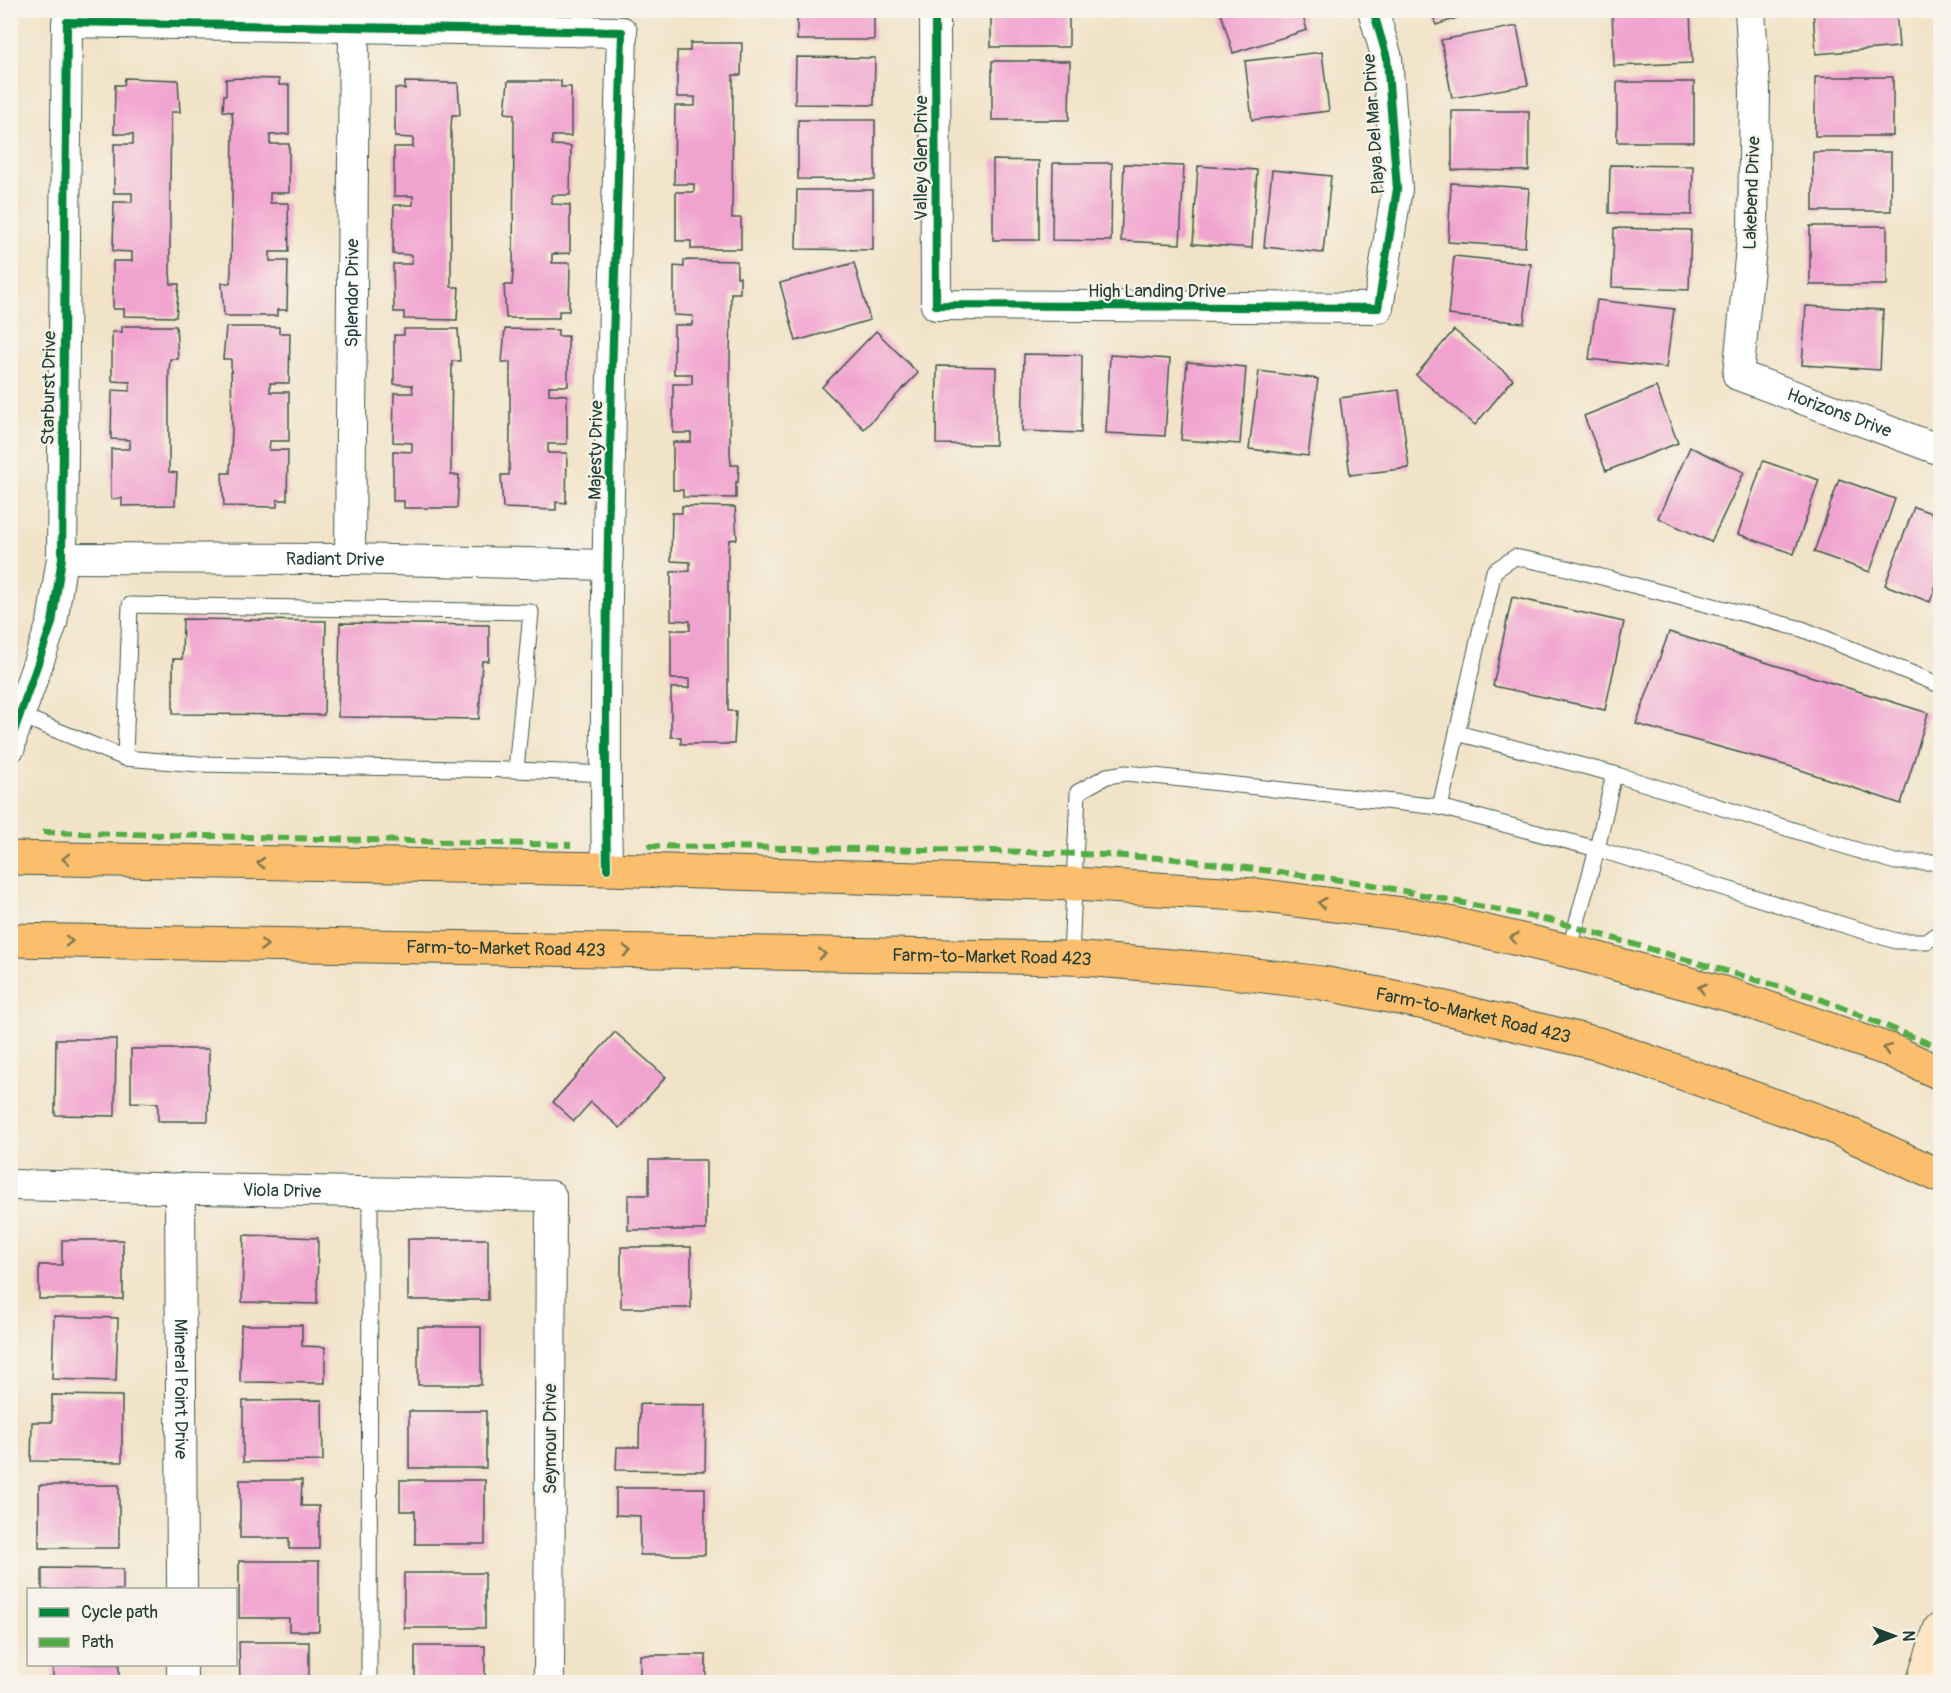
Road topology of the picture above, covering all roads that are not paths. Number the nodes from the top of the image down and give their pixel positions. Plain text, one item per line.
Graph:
1 (935, 10) edge
2 (1373, 10) edge
3 (1750, 10) edge
4 (354, 27) junction
5 (936, 305) joint
6 (1378, 308) joint
7 (1738, 375) joint
8 (1941, 450) edge
9 (62, 558) junction
10 (350, 559) junction
11 (608, 564) junction
12 (1941, 685) edge
13 (15, 714) edge
14 (1457, 733) junction
15 (10, 747) edge
16 (125, 758) junction
17 (516, 770) junction
18 (606, 774) junction
19 (1614, 774) junction
20 (1440, 807) junction
21 (1597, 849) junction
22 (10, 858) edge
23 (1941, 862) edge
24 (607, 869) junction
25 (1074, 884) junction
26 (1941, 932) edge
27 (10, 940) edge
28 (1569, 951) junction
29 (1071, 958) junction
30 (1941, 1074) edge
31 (1941, 1176) edge
32 (10, 1185) edge
33 (180, 1188) junction
34 (370, 1192) junction
35 (551, 1196) joint
36 (182, 1588) edge
37 (1941, 1629) edge
38 (182, 1666) edge
39 (182, 1683) edge
40 (369, 1683) edge
41 (549, 1683) edge
42 (1923, 1683) edge

1 - 5 street, Valley Glen Drive
2 - 6 street, Playa Del Mar Drive
3 - 7 street, Lakebend Drive
4 - 9 street, Starburst Drive
4 - 10 street, Splendor Drive
4 - 11 street, Majesty Drive
5 - 6 street, High Landing Drive
7 - 8 street, Horizons Drive
9 - 10 street, Radiant Drive
9 - 13 street, Starburst Drive
10 - 11 street, Radiant Drive
11 - 18 street, Majesty Drive
12 - 14 lane
13 - 15 street, Starburst Drive
13 - 16 lane
14 - 19 lane
14 - 20 lane
16 - 17 lane
16 - 17 lane
17 - 18 lane
18 - 24 street, Majesty Drive
19 - 21 lane
19 - 23 lane
20 - 21 lane
20 - 25 lane
21 - 26 lane
21 - 28 lane
24 -> 22 main road
24 - 25 main road
28 -> 25 main road
25 - 29 lane
27 -> 29 main road, Farm-to-Market Road 423
30 -> 28 main road
29 - 31 main road, Farm-to-Market Road 423
32 - 33 street, Viola Drive
33 - 34 street, Viola Drive
33 - 36 street, Mineral Point Drive
34 - 35 street, Viola Drive
34 - 40 lane
35 - 41 street, Seymour Drive
37 - 42 main road
38 - 39 street

